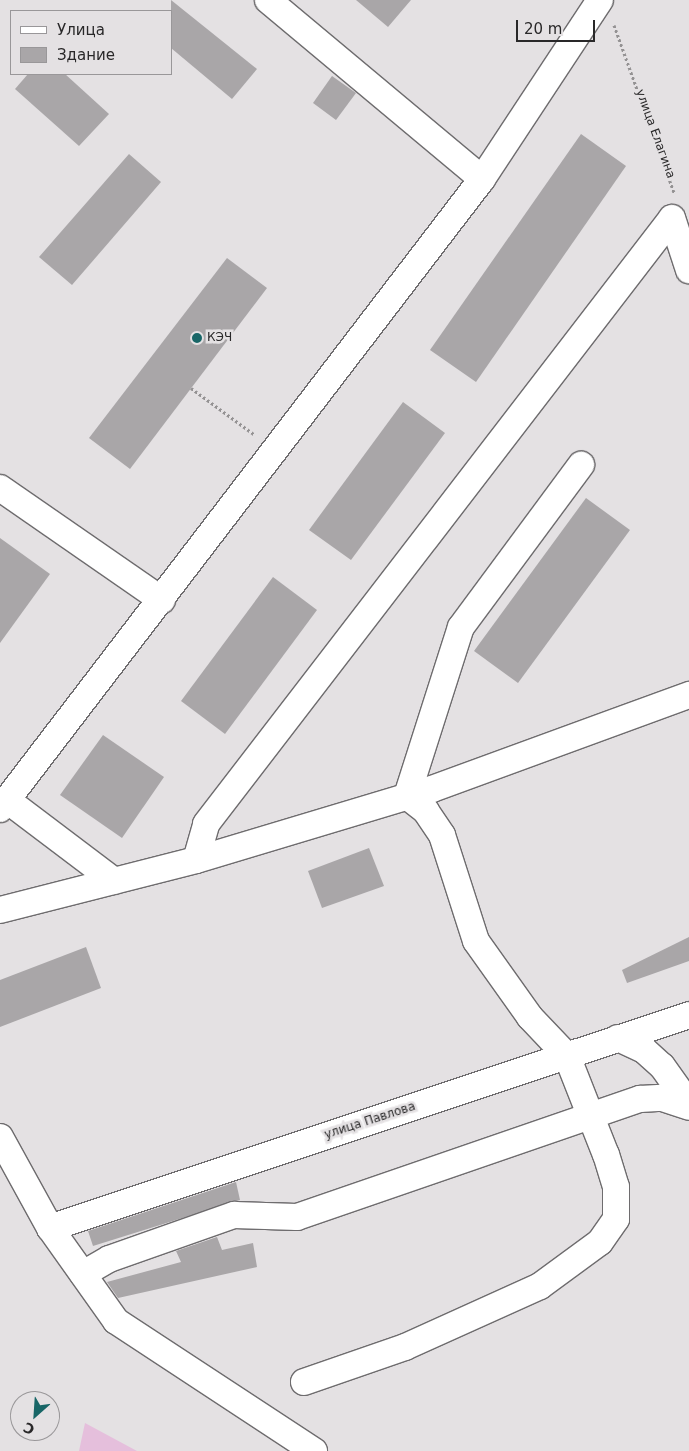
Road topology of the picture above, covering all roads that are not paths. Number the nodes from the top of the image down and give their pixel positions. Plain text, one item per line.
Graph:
1 (268, 0) edge
2 (606, 9) edge
3 (482, 179) junction
4 (689, 270) edge
5 (581, 465) dead end
6 (0, 488) edge
7 (162, 600) junction
8 (689, 696) edge
9 (407, 796) junction
10 (3, 805) edge
11 (196, 860) junction
12 (114, 881) junction
13 (0, 910) edge
14 (689, 1015) edge
15 (618, 1038) junction
16 (567, 1056) junction
17 (689, 1106) edge
18 (592, 1118) junction
19 (0, 1137) edge
20 (50, 1228) junction
21 (83, 1274) junction
22 (304, 1382) dead end
23 (314, 1451) edge

1 - 3 street
2 - 3 street
3 - 7 street
4 - 11 street
5 - 9 street
6 - 7 street
7 - 10 street
8 - 9 street
9 - 11 street
9 - 16 street
10 - 12 street
11 - 12 street
12 - 13 street
14 - 15 street, улица Павлова
15 - 16 street, улица Павлова
15 - 17 street
16 - 18 street
16 - 20 street, улица Павлова
17 - 18 street
18 - 21 street
18 - 22 street
19 - 20 street
20 - 21 street
21 - 23 street

